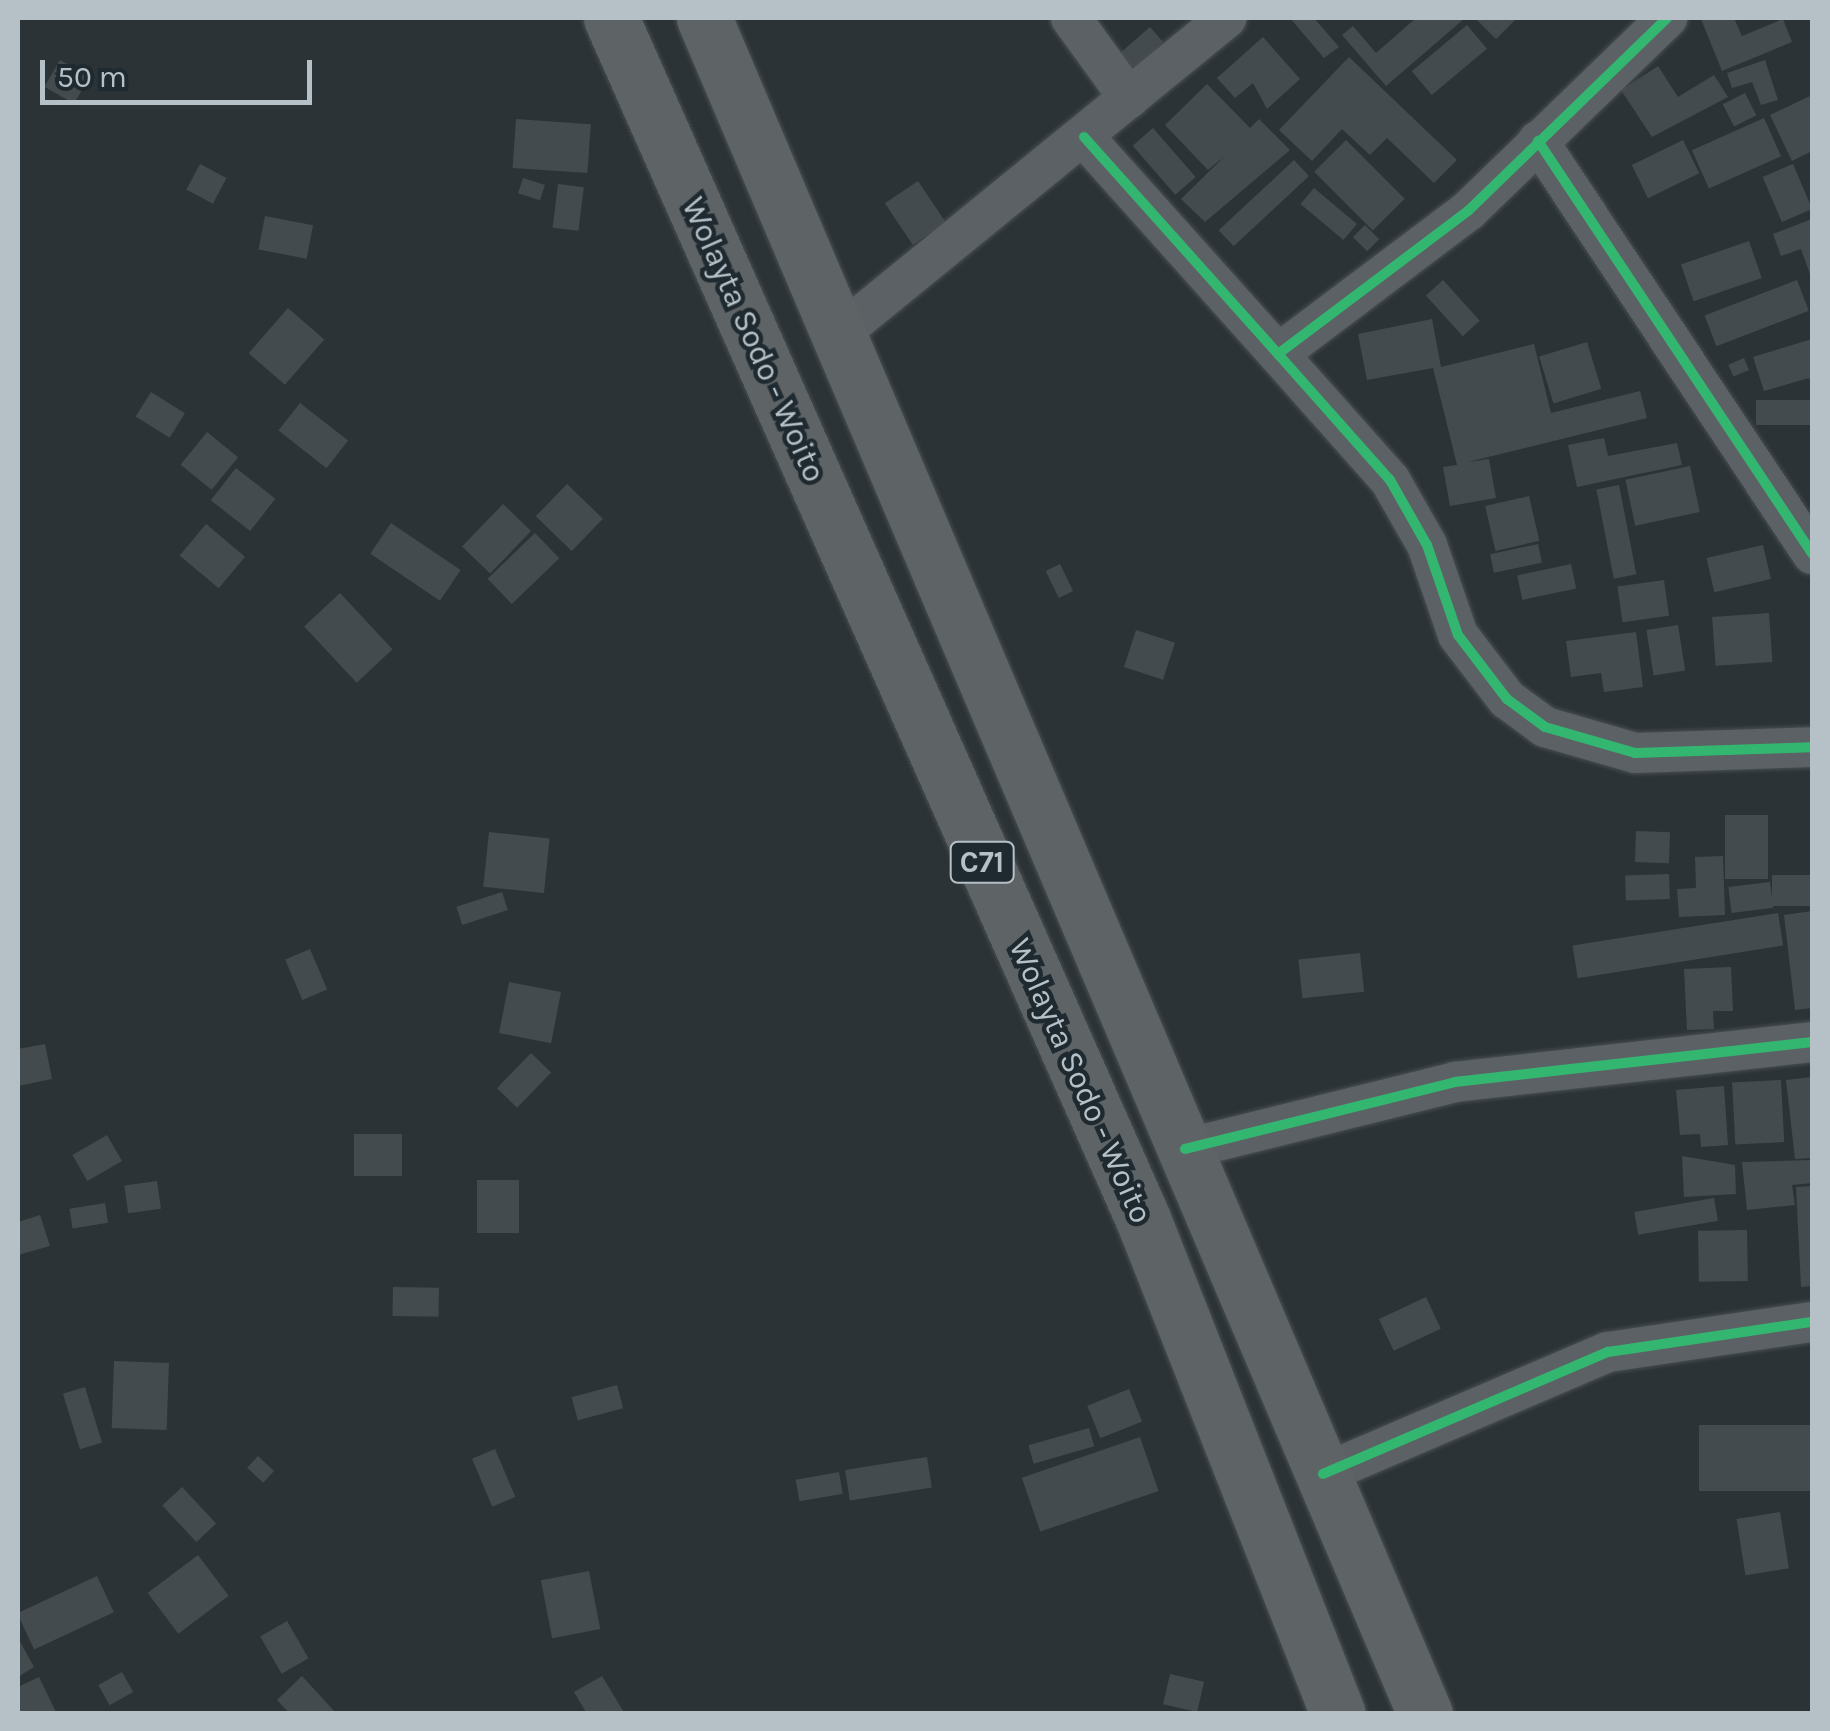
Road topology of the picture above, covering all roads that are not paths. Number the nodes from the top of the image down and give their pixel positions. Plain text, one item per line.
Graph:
1 (611, 18) edge
2 (704, 18) edge
3 (1072, 18) edge
4 (1226, 18) edge
5 (1667, 18) edge
6 (1129, 98) junction
7 (1084, 137) junction
8 (1538, 142) junction
9 (839, 334) junction
10 (1278, 354) junction
11 (1812, 554) edge
12 (1812, 747) edge
13 (1812, 1042) edge
14 (1185, 1149) junction
15 (1812, 1322) edge
16 (1323, 1474) junction
17 (1338, 1714) edge
18 (1425, 1714) edge

1 - 17 highway, Wolayta Sodo - Woito / C71
2 - 9 highway, Wolayta Sodo - Woito / C71
3 - 6 street
4 - 6 street
5 - 8 street
6 - 7 street
7 - 9 street
7 - 10 street
8 - 10 street
8 - 11 street
9 - 14 highway, Wolayta Sodo - Woito / C71
10 - 12 street
13 - 14 street
14 - 16 highway, Wolayta Sodo - Woito / C71
15 - 16 street
16 - 18 highway, Wolayta Sodo - Woito / C71

